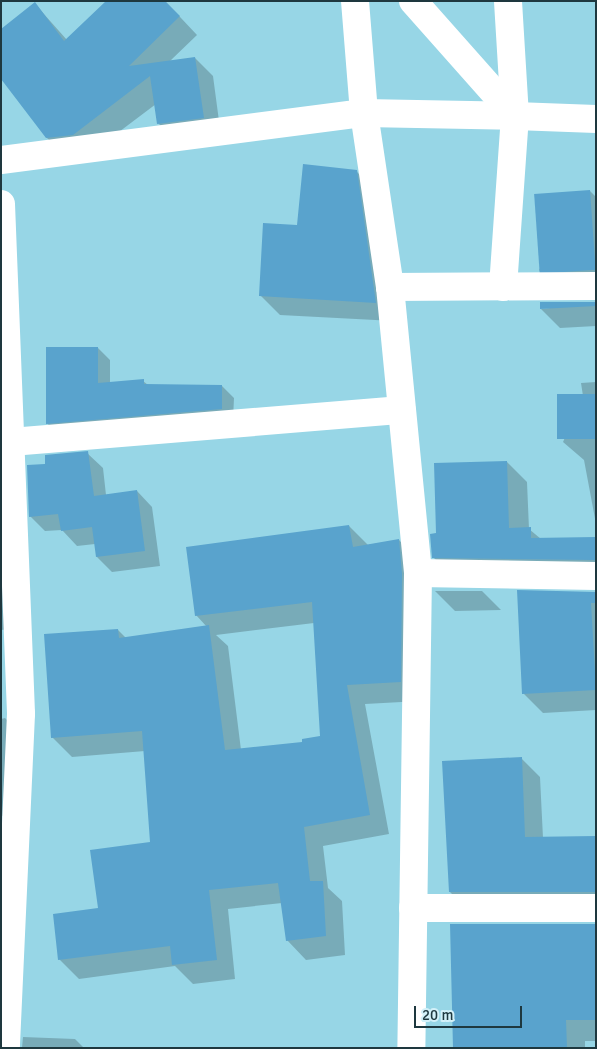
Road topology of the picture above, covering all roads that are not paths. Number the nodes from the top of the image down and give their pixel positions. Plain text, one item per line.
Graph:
1 (355, 1) edge
2 (412, 1) edge
3 (508, 1) edge
4 (364, 113) junction
5 (515, 116) junction
6 (596, 119) edge
7 (1, 160) edge
8 (1, 204) edge
9 (596, 286) edge
10 (390, 287) junction
11 (503, 287) junction
12 (402, 410) junction
13 (11, 442) junction
14 (418, 573) junction
15 (596, 576) edge
16 (11, 714) edge
17 (413, 908) junction
18 (596, 908) edge
19 (6, 1048) edge
20 (411, 1048) edge

1 - 4 street
2 - 5 street
3 - 5 street
4 - 5 street
4 - 7 street
4 - 10 street
5 - 6 street
5 - 11 street
8 - 13 street
9 - 11 street
10 - 11 street
10 - 12 street
12 - 13 street
12 - 14 street
13 - 16 street
14 - 15 street
14 - 17 street
16 - 19 street
17 - 18 street
17 - 20 street

